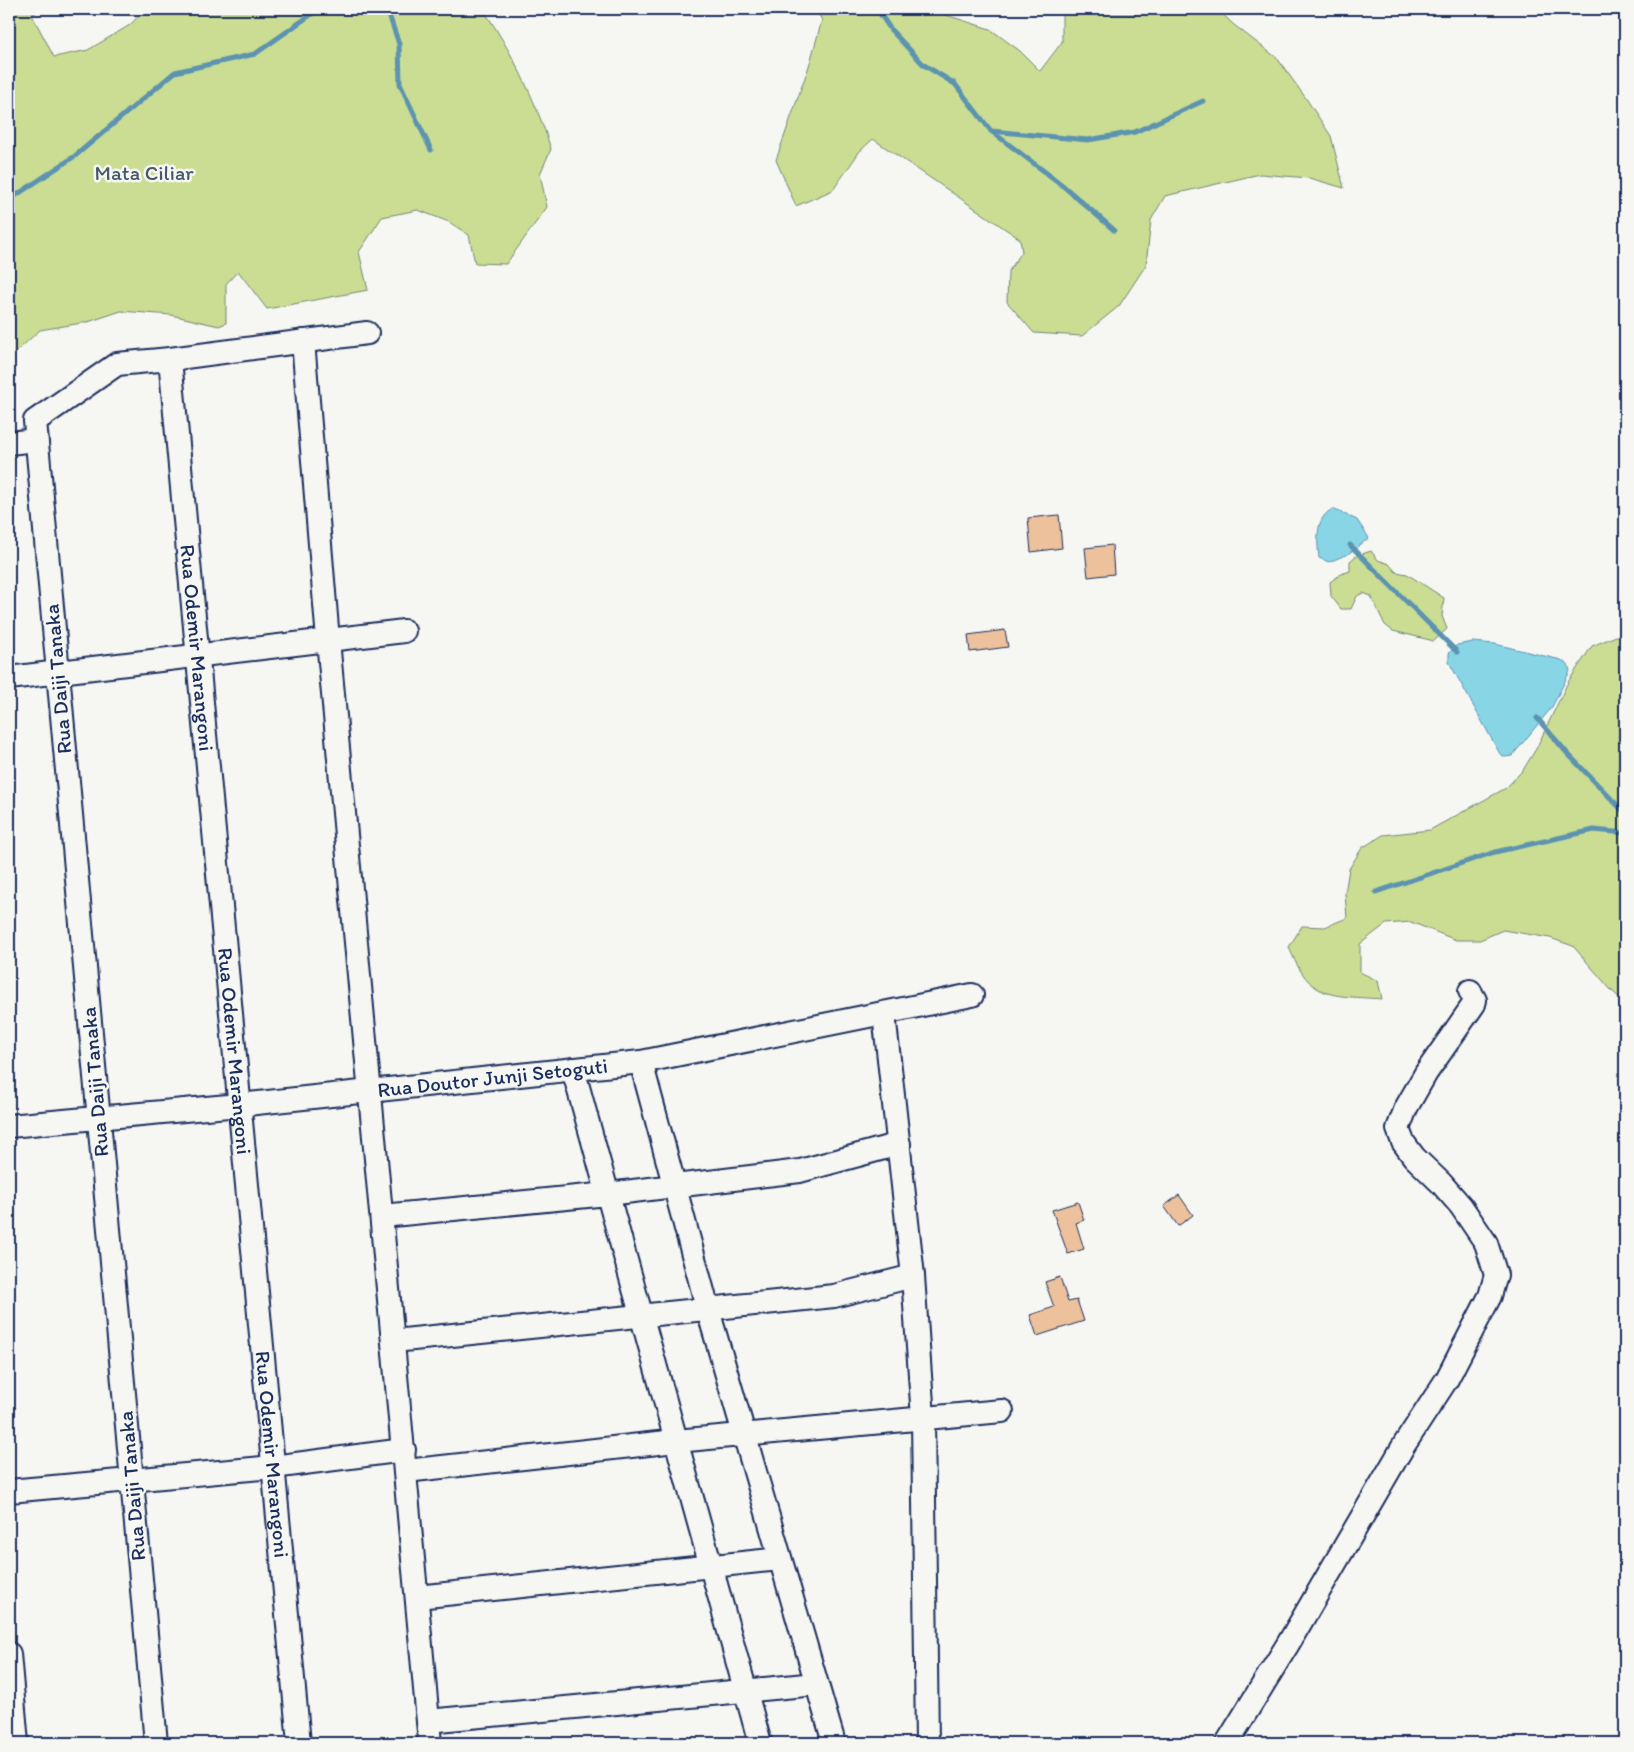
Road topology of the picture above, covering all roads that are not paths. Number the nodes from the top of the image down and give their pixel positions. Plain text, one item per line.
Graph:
1 (367, 333) dead end
2 (303, 341) junction
3 (170, 359) junction
4 (35, 431) junction
5 (9, 444) edge
6 (404, 630) dead end
7 (328, 640) junction
8 (197, 657) junction
9 (58, 672) junction
10 (9, 678) edge
11 (1470, 991) dead end
12 (972, 995) dead end
13 (884, 1014) junction
14 (641, 1062) junction
15 (573, 1069) junction
16 (370, 1091) junction
17 (239, 1105) junction
18 (99, 1118) junction
19 (9, 1126) edge
20 (898, 1144) junction
21 (676, 1186) junction
22 (608, 1194) junction
23 (382, 1216) junction
24 (913, 1276) junction
25 (708, 1310) junction
26 (642, 1316) junction
27 (394, 1341) junction
28 (1002, 1411) dead end
29 (923, 1418) junction
30 (744, 1436) junction
31 (676, 1441) junction
32 (405, 1461) junction
33 (273, 1467) junction
34 (132, 1480) junction
35 (9, 1491) edge
36 (780, 1559) junction
37 (711, 1567) junction
38 (417, 1597) junction
39 (9, 1654) edge
40 (816, 1684) junction
41 (746, 1692) junction
42 (428, 1721) junction
43 (17, 1743) edge
44 (156, 1743) edge
45 (299, 1743) edge
46 (430, 1743) edge
47 (760, 1743) edge
48 (834, 1743) edge
49 (927, 1743) edge
50 (1227, 1743) edge

1 - 2 street
2 - 3 street
2 - 7 street
3 - 4 street
3 - 8 street, Rua Odemir Marangoni
4 - 5 street
4 - 9 street, Rua Daiji Tanaka
6 - 7 street
7 - 8 street
7 - 16 street
8 - 9 street
8 - 17 street, Rua Odemir Marangoni
9 - 10 street
9 - 18 street, Rua Daiji Tanaka
11 - 50 street
12 - 13 street, Rua Doutor Junji Setoguti
13 - 14 street, Rua Doutor Junji Setoguti
13 - 20 street
14 - 15 street, Rua Doutor Junji Setoguti
14 - 21 street
15 - 16 street, Rua Doutor Junji Setoguti
15 - 22 street
16 - 17 street, Rua Doutor Junji Setoguti
16 - 23 street
17 - 18 street, Rua Doutor Junji Setoguti
17 - 33 street, Rua Odemir Marangoni
18 - 19 street, Rua Doutor Junji Setoguti
18 - 34 street, Rua Daiji Tanaka
20 - 21 street
20 - 24 street
21 - 22 street
21 - 25 street
22 - 23 street
22 - 26 street
23 - 27 street
24 - 25 street
24 - 29 street
25 - 26 street
25 - 30 street
26 - 27 street
26 - 31 street
27 - 32 street
28 - 29 street
29 - 30 street
29 - 49 street
30 - 31 street
30 - 36 street
31 - 32 street
31 - 37 street
32 - 33 street
32 - 38 street
33 - 34 street
33 - 45 street, Rua Odemir Marangoni
34 - 35 street
34 - 44 street, Rua Daiji Tanaka
36 - 37 street
36 - 40 street
37 - 38 street
37 - 41 street
38 - 42 street
39 - 43 street
40 - 41 street
40 - 48 street
41 - 42 street
41 - 47 street
42 - 46 street

